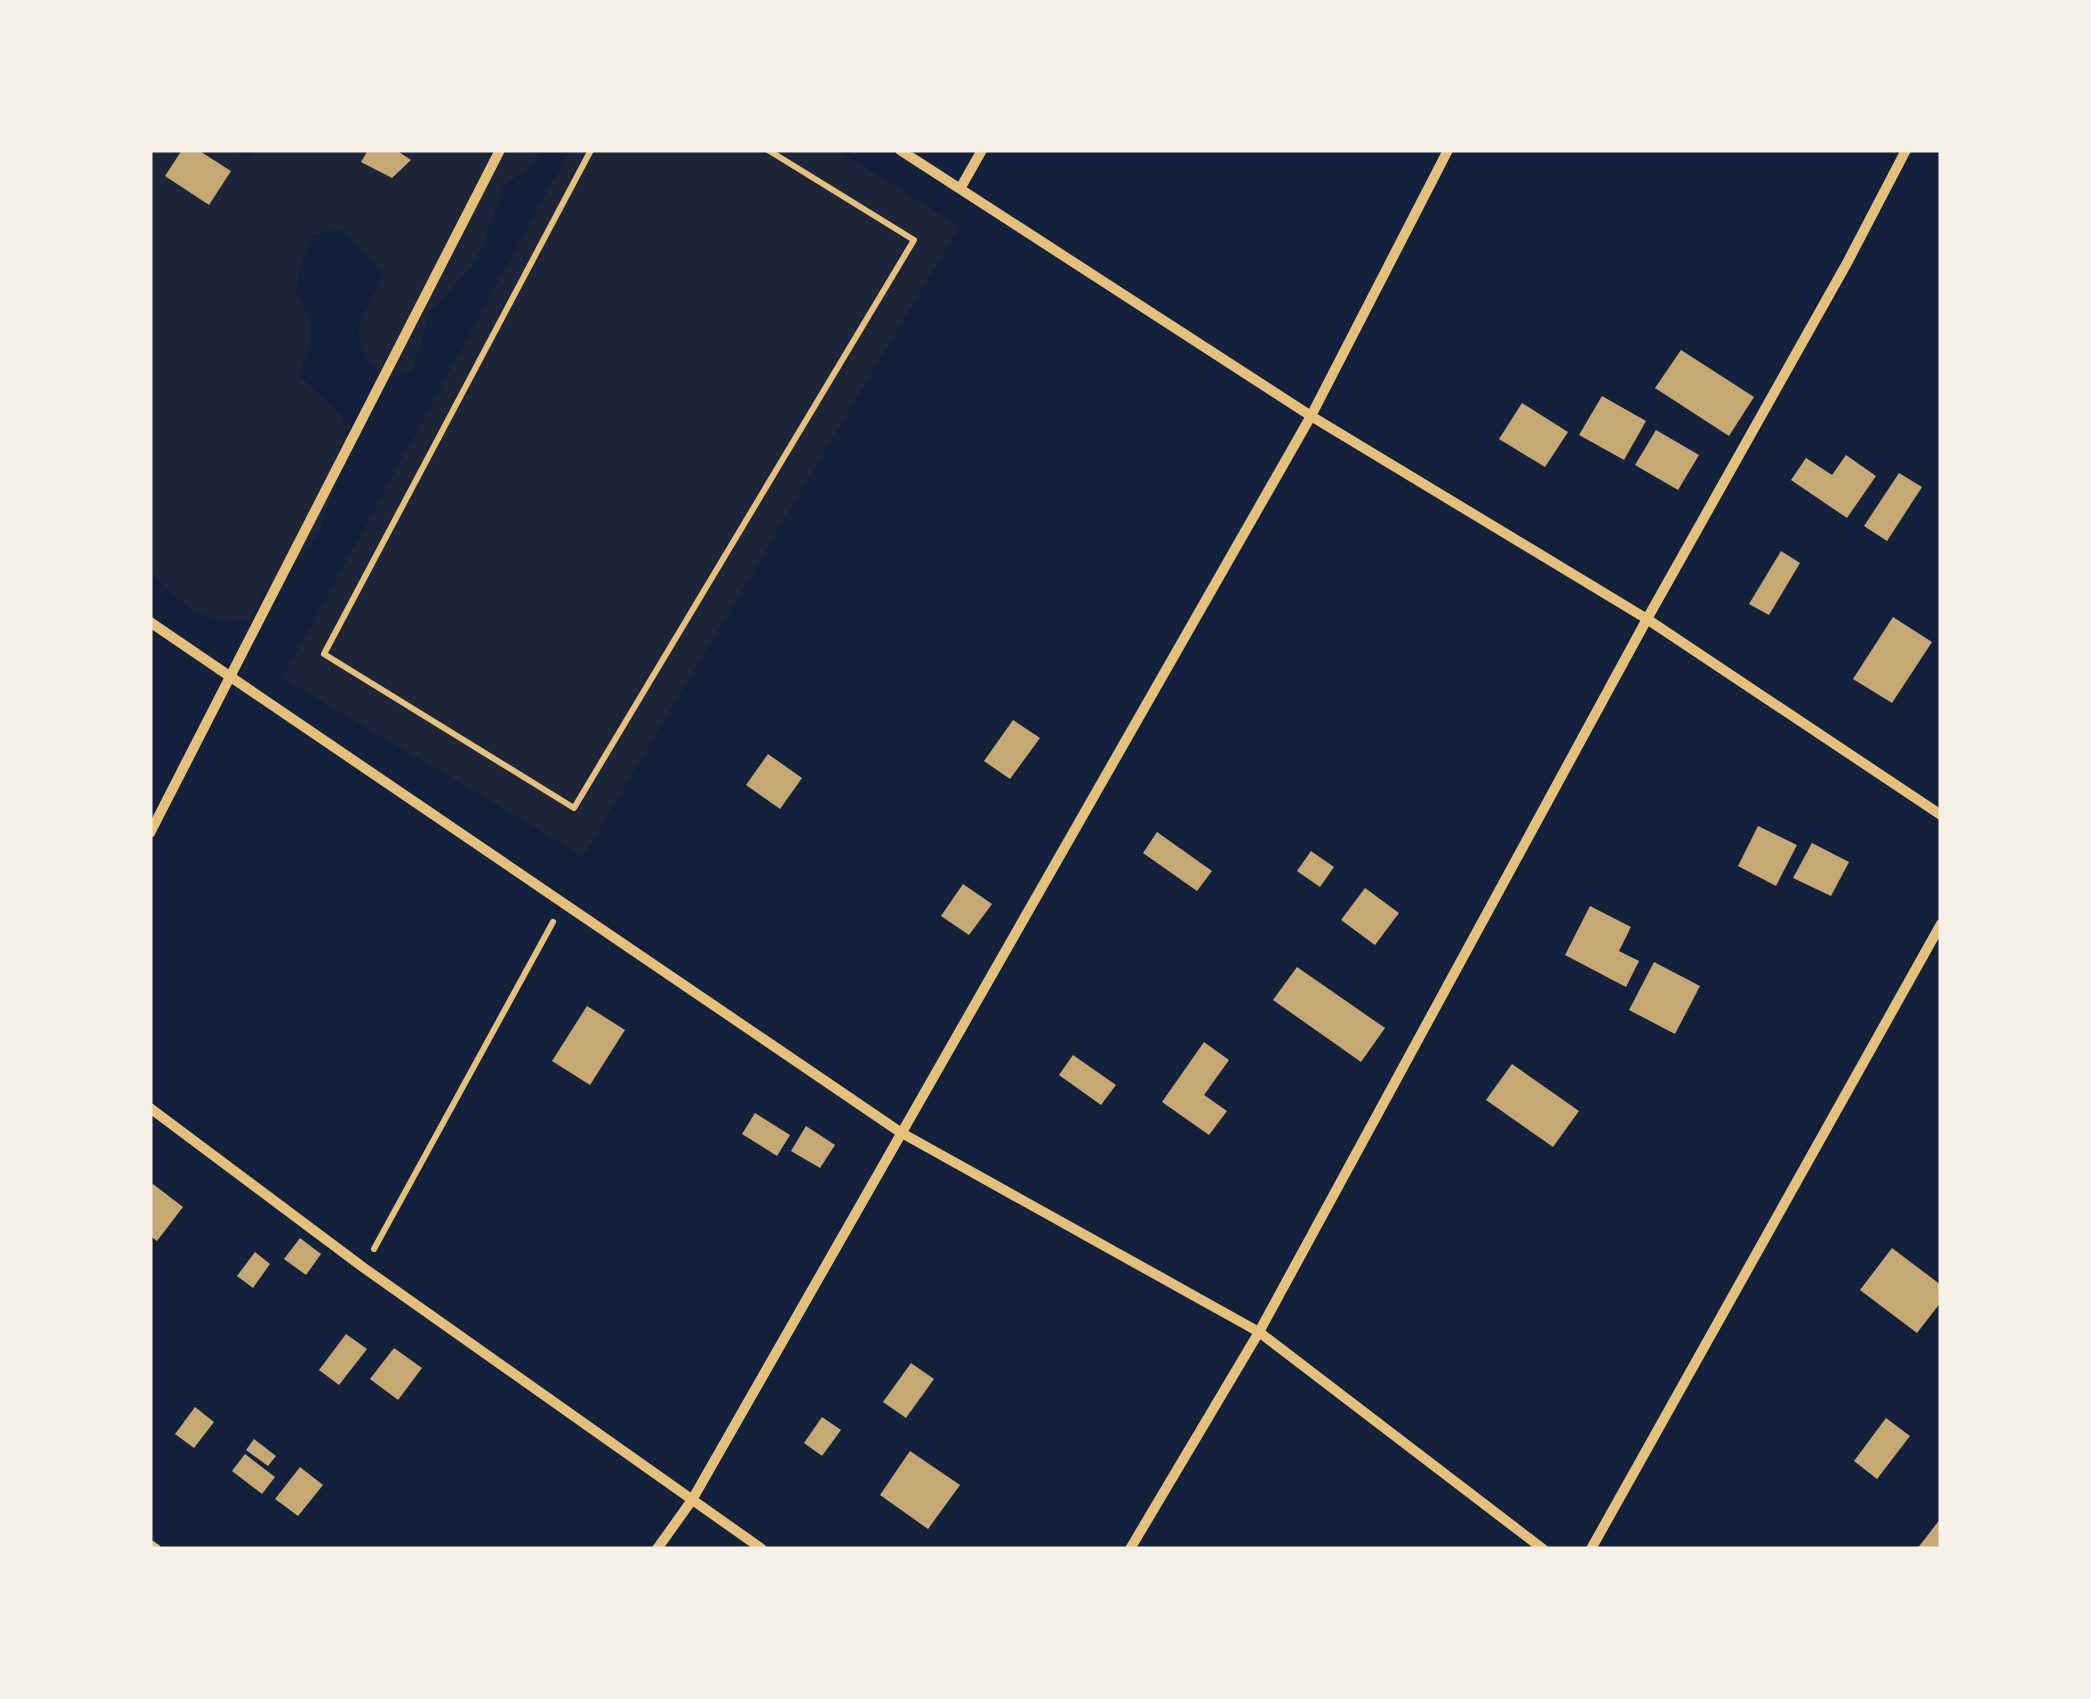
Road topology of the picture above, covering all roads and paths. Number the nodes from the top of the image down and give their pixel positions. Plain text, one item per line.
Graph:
1 (500, 150) edge
2 (591, 150) edge
3 (768, 150) edge
4 (900, 150) edge
5 (982, 150) edge
6 (1448, 150) edge
7 (1906, 150) edge
8 (961, 186) junction
9 (1312, 416) junction
10 (1647, 619) junction
11 (150, 622) edge
12 (228, 676) junction
13 (1941, 815) edge
14 (150, 833) edge
15 (563, 904) junction
16 (1941, 924) edge
17 (150, 1108) edge
18 (900, 1132) junction
19 (364, 1268) junction
20 (1259, 1332) junction
21 (692, 1500) junction
22 (150, 1544) edge
23 (156, 1549) edge
24 (657, 1549) edge
25 (762, 1549) edge
26 (1130, 1549) edge
27 (1543, 1549) edge
28 (1591, 1549) edge

1 - 12 street
2 - 3 path
4 - 8 street
5 - 8 street
6 - 9 street
7 - 10 street
8 - 9 street
9 - 10 street
9 - 18 street
10 - 13 street
10 - 20 street
11 - 12 street
12 - 14 street
12 - 15 street
15 - 18 street
15 - 19 path
16 - 28 street
17 - 19 street
18 - 20 street
18 - 21 street
19 - 21 street
20 - 26 street
20 - 27 street
21 - 24 street
21 - 25 street
22 - 23 street

